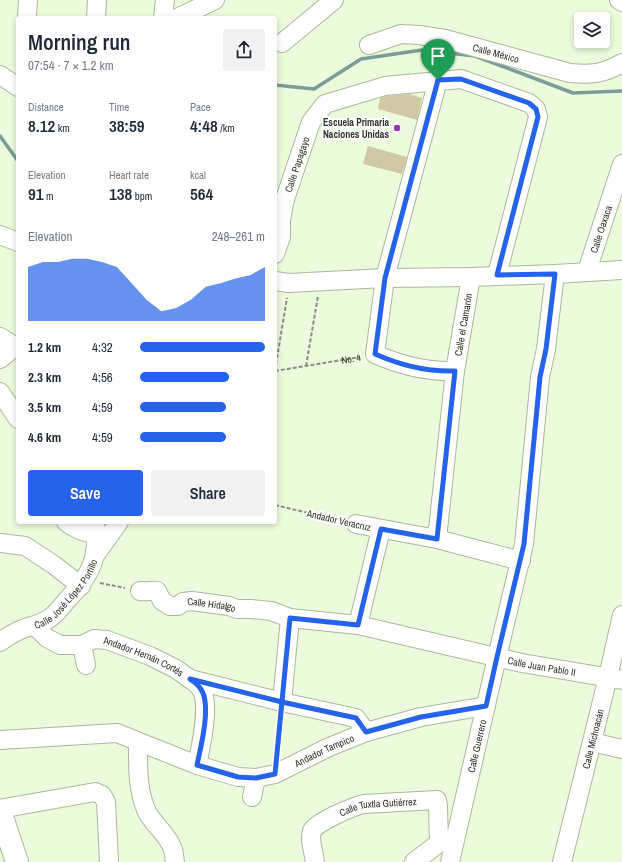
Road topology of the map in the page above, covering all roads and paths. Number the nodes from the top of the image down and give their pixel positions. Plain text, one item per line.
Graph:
1 (28, 0) edge
2 (97, 0) edge
3 (165, 0) edge
4 (216, 0) edge
5 (334, 0) edge
6 (619, 0) edge
7 (622, 2) edge
8 (27, 16) edge
9 (96, 16) edge
10 (164, 16) edge
11 (181, 16) edge
12 (282, 43) dead end
13 (369, 45) dead end
14 (622, 63) edge
15 (0, 75) edge
16 (438, 80) junction
17 (16, 86) edge
18 (622, 166) edge
19 (0, 235) edge
20 (16, 241) edge
21 (277, 248) edge
22 (622, 270) edge
23 (587, 271) junction
24 (555, 274) junction
25 (497, 275) junction
26 (471, 277) junction
27 (385, 278) junction
28 (320, 281) junction
29 (282, 282) edge
30 (0, 337) edge
31 (277, 346) edge
32 (16, 348) edge
33 (375, 354) junction
34 (0, 359) edge
35 (306, 366) junction
36 (277, 371) edge
37 (455, 371) junction
38 (0, 392) edge
39 (16, 415) edge
40 (277, 505) edge
41 (68, 524) edge
42 (118, 524) edge
43 (356, 524) joint
44 (95, 528) edge
45 (381, 529) junction
46 (437, 539) junction
47 (0, 543) edge
48 (96, 554) junction
49 (521, 561) junction
50 (83, 582) junction
51 (140, 591) joint
52 (622, 614) edge
53 (290, 618) junction
54 (358, 625) junction
55 (35, 626) junction
56 (0, 642) edge
57 (82, 645) junction
58 (497, 657) junction
59 (86, 665) dead end
60 (190, 679) junction
61 (615, 679) edge
62 (282, 702) junction
63 (486, 706) junction
64 (366, 732) junction
65 (0, 740) edge
66 (138, 742) junction
67 (592, 742) junction
68 (622, 749) edge
69 (197, 765) junction
70 (275, 774) junction
71 (256, 778) junction
72 (252, 797) dead end
73 (0, 810) edge
74 (455, 836) junction
75 (4, 838) edge
76 (439, 843) junction
77 (17, 862) edge
78 (109, 862) edge
79 (175, 862) edge
80 (315, 862) edge
81 (414, 862) edge
82 (450, 862) edge
83 (562, 862) edge

1 - 8 street
2 - 9 street
3 - 10 street
4 - 11 street
5 - 12 street
6 - 7 street
13 - 14 street, Calle México
15 - 17 street
16 - 21 street, Calle Papagayo
16 - 25 street, Calle Papagayo
16 - 27 street, No. 4
18 - 23 street, Calle Oaxaca
19 - 20 street
22 - 23 street
23 - 24 street
24 - 25 street
24 - 49 street, Calle Guerrero
25 - 26 street
26 - 27 street
26 - 37 street, Calle el Camarón
27 - 28 street
27 - 33 street, No. 4
28 - 29 street
28 - 35 path
29 - 31 path, No. 4
30 - 32 street
32 - 34 street
33 - 35 path, No. 4
33 - 37 street
35 - 36 path, No. 4
37 - 46 street, Calle el Camarón
38 - 39 street
40 - 43 path, Andador Veracruz
41 - 44 street
42 - 48 street
43 - 45 street, Andador Veracruz
44 - 48 street, Calle José López Portillo
45 - 46 street, Andador Veracruz
45 - 54 street
46 - 49 street, Andador Veracruz
47 - 50 street
48 - 50 street, Calle José López Portillo
49 - 58 street, Calle Guerrero
50 - 51 path
50 - 55 street, Calle José López Portillo
51 - 53 street, Calle Hidalgo
52 - 61 street, Calle Michoacán
53 - 54 street, Calle Juan Pablo II
53 - 62 street
54 - 58 street, Calle Juan Pablo II
55 - 56 street, Calle José López Portillo
55 - 57 street, Andador Hernán Cortés
57 - 59 street
57 - 60 street, Andador Hernán Cortés
58 - 61 street, Calle Juan Pablo II
58 - 63 street, Calle Guerrero
60 - 62 street, Andador Hernán Cortés
60 - 69 street
61 - 67 street, Calle Michoacán
62 - 64 street, Andador Hernán Cortés
62 - 70 path
63 - 64 street, Andador Tampico
63 - 74 street, Calle Guerrero
64 - 70 street, Andador Tampico
65 - 66 street, Andador Tampico
66 - 69 street, Andador Tampico
66 - 79 street
67 - 68 street
67 - 83 street, Calle Michoacán
69 - 71 street, Andador Tampico
70 - 71 street, Andador Tampico
71 - 72 street
73 - 75 main road
73 - 78 street
74 - 76 street
74 - 82 street, Calle Guerrero
75 - 77 main road
76 - 80 street, Calle Tuxtla Gutiérrez
76 - 81 street

